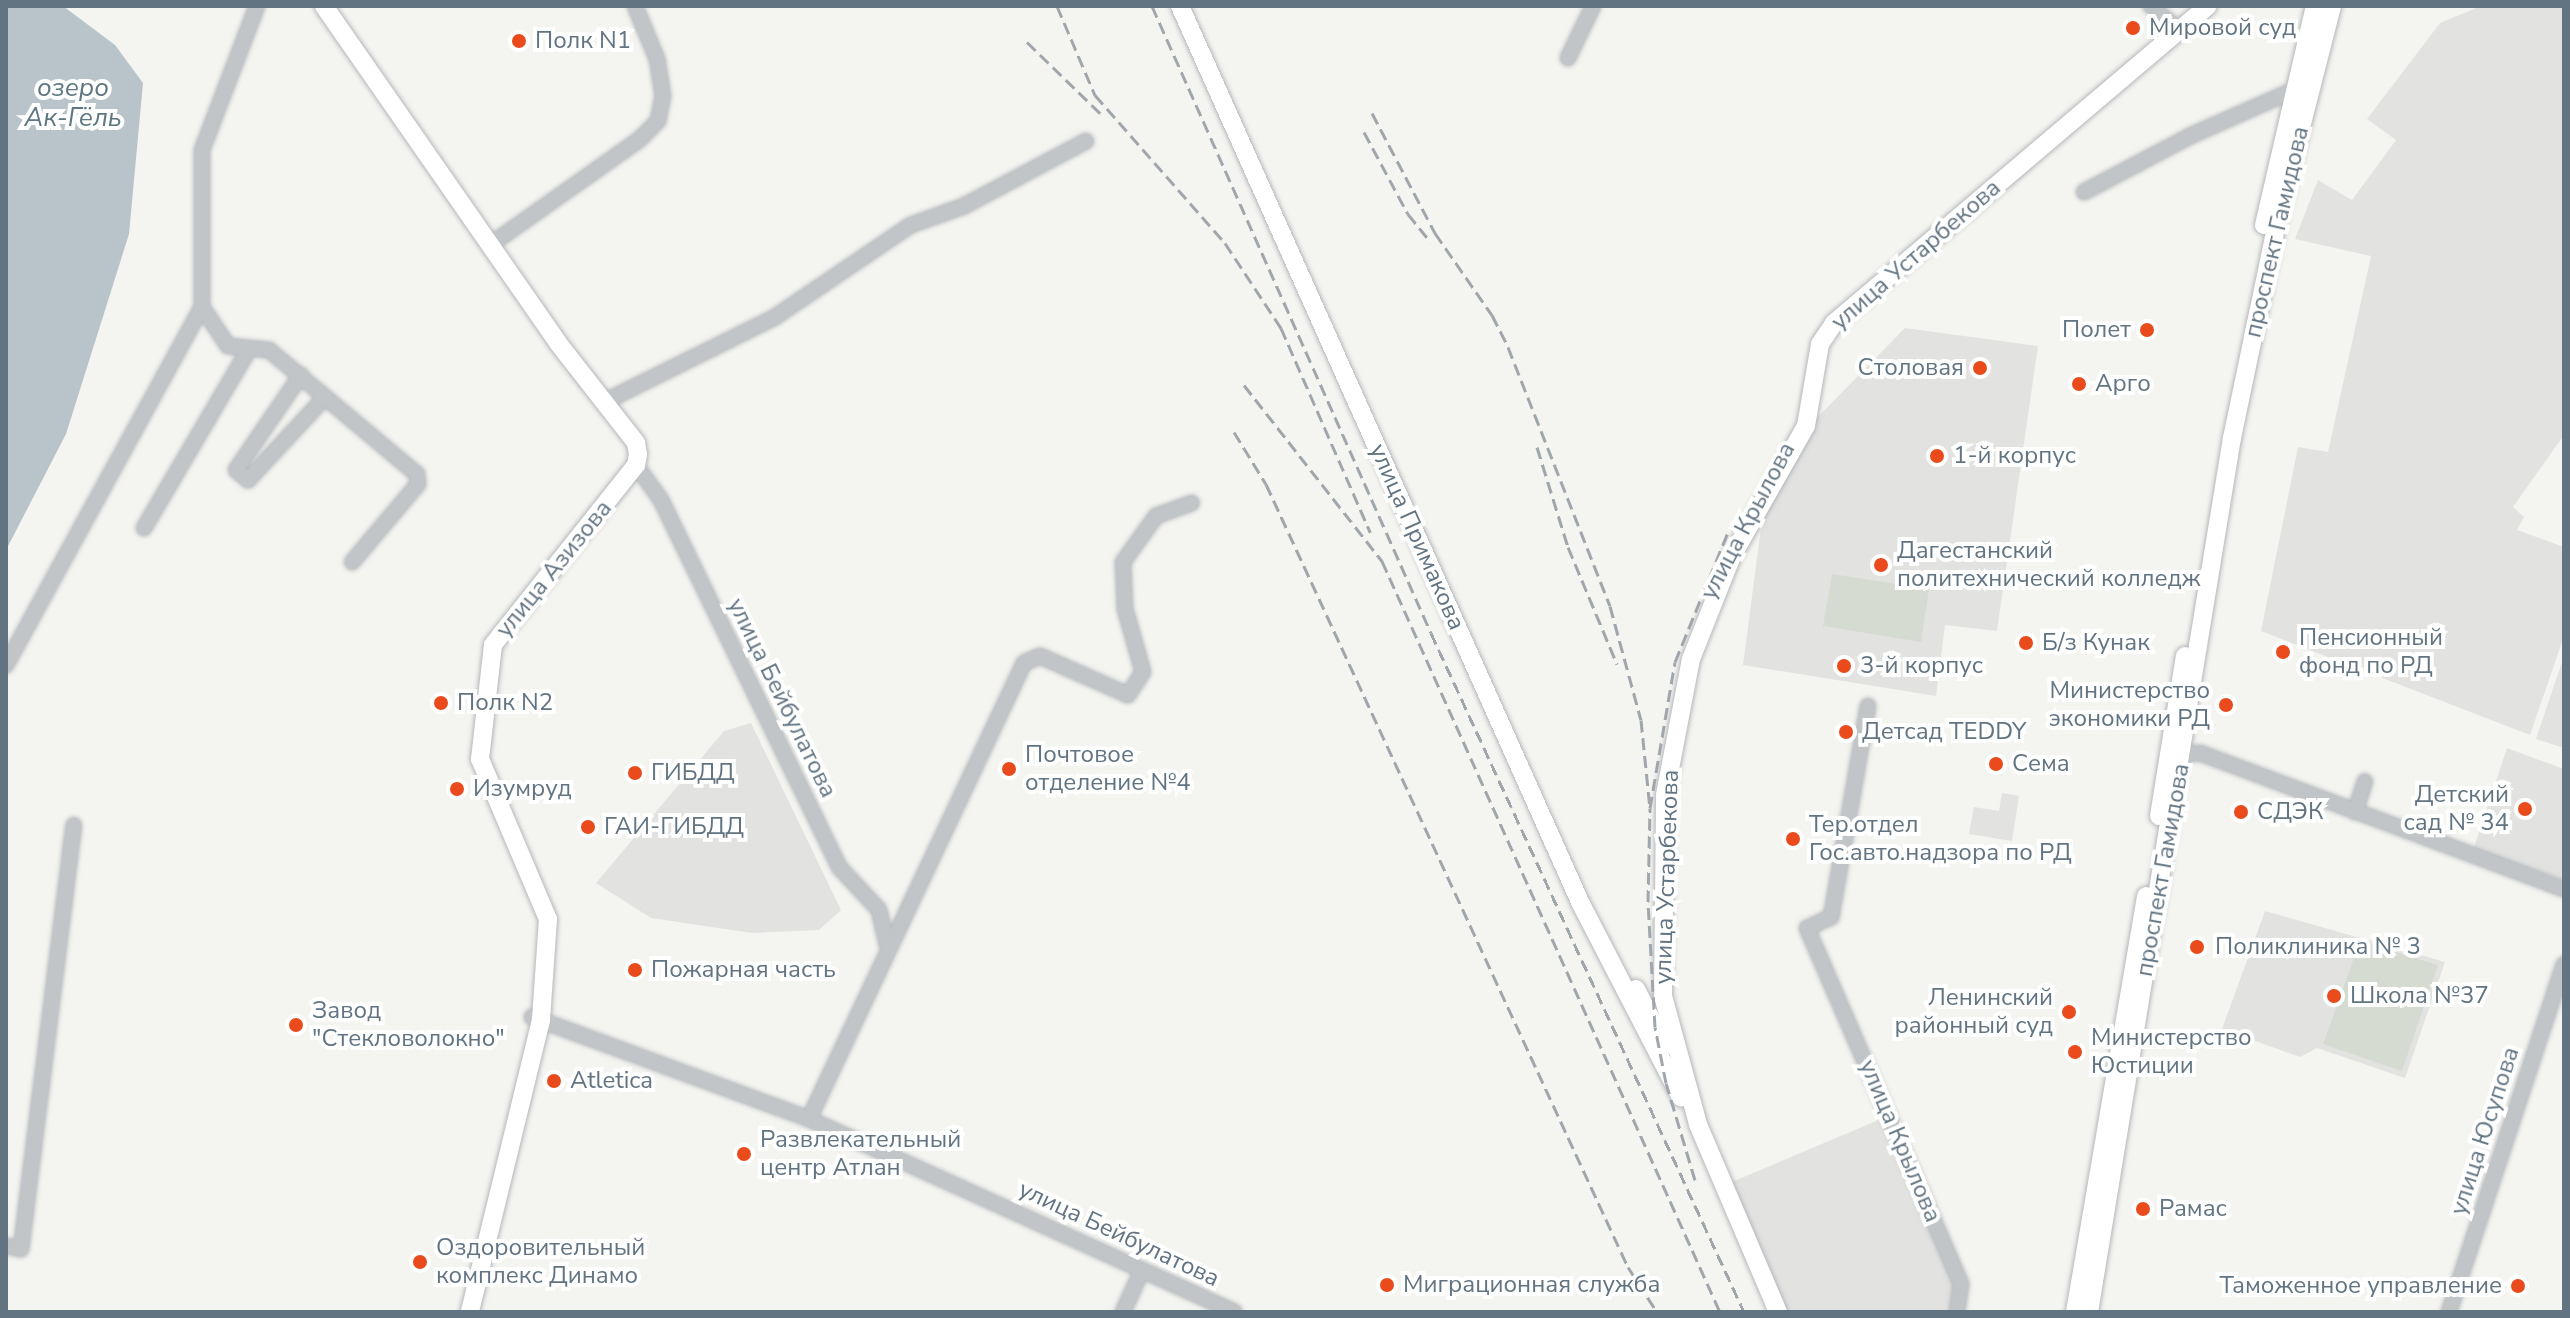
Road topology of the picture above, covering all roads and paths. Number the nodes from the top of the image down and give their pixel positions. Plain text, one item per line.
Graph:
1 (257, 6) edge
2 (315, 6) edge
3 (324, 6) edge
4 (635, 6) edge
5 (1180, 6) edge
6 (1193, 6) edge
7 (1593, 6) edge
8 (2151, 6) edge
9 (2206, 6) edge
10 (2315, 6) edge
11 (2332, 6) edge
12 (2179, 31) junction
13 (1568, 58) dead end
14 (2294, 90) junction
15 (1086, 141) dead end
16 (2084, 192) dead end
17 (490, 245) junction
18 (202, 307) junction
19 (249, 349) junction
20 (301, 375) junction
21 (325, 397) junction
22 (604, 402) junction
23 (636, 465) junction
24 (1192, 503) dead end
25 (144, 528) dead end
26 (352, 562) dead end
27 (6, 665) edge
28 (1868, 706) dead end
29 (2176, 753) junction
30 (2365, 782) dead end
31 (2355, 812) junction
32 (74, 825) dead end
33 (2564, 889) edge
34 (887, 946) junction
35 (2564, 965) edge
36 (537, 1018) junction
37 (1657, 1025) junction
38 (1665, 1054) junction
39 (809, 1119) junction
40 (6, 1246) edge
41 (1142, 1270) junction
42 (463, 1312) edge
43 (470, 1312) edge
44 (1123, 1312) edge
45 (1234, 1312) edge
46 (1768, 1312) edge
47 (1778, 1312) edge
48 (1957, 1312) edge
49 (2075, 1312) edge
50 (2089, 1312) edge
51 (2449, 1312) edge

1 - 18 street
2 - 36 main road, улица Азизова
3 - 17 main road
4 - 17 street
5 - 38 main road, улица Примакова
6 - 37 main road, улица Примакова
7 - 13 street
8 - 12 street
9 - 12 main road, улица Крылова
10 - 14 main road, проспект Гамидова
11 - 29 main road, проспект Гамидова
12 - 37 main road, улица Крылова
12 - 38 main road, улица Устарбекова
14 - 16 street
14 - 29 main road, проспект Гамидова
15 - 22 street
17 - 22 main road
18 - 19 street
18 - 27 street
19 - 20 street
19 - 25 street
20 - 21 street
20 - 21 street
21 - 26 street
22 - 23 main road
23 - 34 street, улица Бейбулатова
23 - 36 main road, улица Азизова
24 - 34 street
28 - 48 street, улица Крылова
29 - 31 street
29 - 49 main road, проспект Гамидова
29 - 50 main road, проспект Гамидова
30 - 31 street
31 - 33 street
32 - 40 street
34 - 39 street
35 - 51 street, улица Юсупова
36 - 39 street, улица Бейбулатова
36 - 42 main road, улица Азизова
36 - 43 main road, улица Азизова
37 - 38 main road, улица Примакова
38 - 46 main road
38 - 47 main road, улица Устарбекова
39 - 41 street, улица Бейбулатова
41 - 44 street
41 - 45 street, улица Бейбулатова

